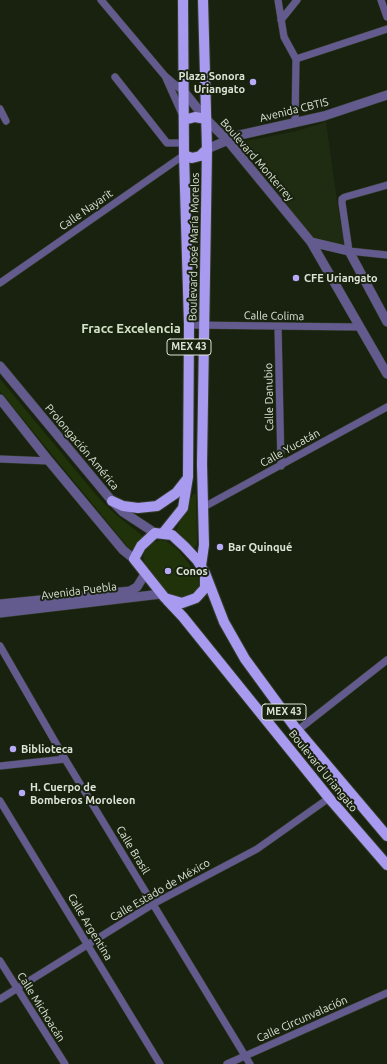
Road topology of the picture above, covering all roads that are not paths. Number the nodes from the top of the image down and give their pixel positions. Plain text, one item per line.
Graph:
1 (101, 0) edge
2 (184, 0) edge
3 (202, 0) edge
4 (278, 0) edge
5 (297, 0) edge
6 (381, 0) edge
7 (387, 18) edge
8 (281, 20) junction
9 (387, 29) edge
10 (296, 59) junction
11 (165, 76) junction
12 (115, 77) dead end
13 (185, 93) junction
14 (387, 95) edge
15 (0, 109) edge
16 (184, 120) junction
17 (206, 120) junction
18 (6, 121) dead end
19 (295, 123) junction
20 (228, 141) junction
21 (184, 143) junction
22 (207, 149) junction
23 (184, 155) junction
24 (387, 185) edge
25 (311, 242) junction
26 (333, 247) junction
27 (348, 250) junction
28 (387, 255) edge
29 (322, 262) junction
30 (0, 283) edge
31 (387, 322) edge
32 (189, 325) junction
33 (205, 325) junction
34 (278, 327) junction
35 (359, 328) junction
36 (0, 366) edge
37 (387, 374) edge
38 (0, 399) edge
39 (387, 407) edge
40 (0, 459) edge
41 (49, 461) junction
42 (281, 466) junction
43 (188, 477) junction
44 (112, 501) junction
45 (202, 508) junction
46 (159, 533) junction
47 (134, 559) junction
48 (203, 570) junction
49 (145, 574) junction
50 (163, 596) junction
51 (0, 604) edge
52 (0, 613) edge
53 (0, 646) edge
54 (387, 660) edge
55 (298, 730) junction
56 (65, 759) junction
57 (0, 766) edge
58 (329, 798) junction
59 (0, 801) edge
60 (387, 836) edge
61 (387, 865) edge
62 (153, 904) junction
63 (88, 945) junction
64 (0, 961) edge
65 (17, 989) junction
66 (387, 993) edge
67 (0, 999) edge
68 (245, 1056) junction
69 (64, 1064) edge
70 (160, 1064) edge
71 (227, 1064) edge
72 (250, 1064) edge

1 - 11 street
2 - 13 main road, Boulevard José María Morelos / MEX 43
3 - 17 main road, Boulevard José María Morelos / MEX 43
4 - 8 street
5 - 8 street
6 - 7 street
8 - 10 street
9 - 10 street
10 - 19 street
11 - 13 street
11 - 16 street
12 - 21 street
13 - 16 main road, Boulevard José María Morelos / MEX 43
13 - 17 street, Boulevard Monterrey
14 - 19 street, Avenida CBTIS
15 - 18 street
16 - 17 main road
16 - 21 main road, Boulevard José María Morelos / MEX 43
17 - 20 street, Boulevard Monterrey
17 - 22 main road, Boulevard José María Morelos / MEX 43
19 - 20 street, Avenida CBTIS
20 - 22 street, Avenida CBTIS
20 - 25 street, Boulevard Monterrey
21 - 23 main road, Boulevard José María Morelos / MEX 43
22 - 23 main road
22 - 33 main road, Boulevard José María Morelos / MEX 43
23 - 30 street, Calle Nayarit
23 - 32 main road, Boulevard José María Morelos / MEX 43
24 - 27 street
25 - 26 street
25 - 29 street, Boulevard Monterrey
26 - 27 street
26 - 29 street
27 - 28 street
27 - 31 street
29 - 35 street, Boulevard Monterrey
32 - 33 street, Calle Colima
32 - 43 main road, Boulevard José María Morelos / MEX 43
33 - 34 street, Calle Colima
33 - 45 main road, Boulevard José María Morelos / MEX 43
34 - 35 street, Calle Colima
34 - 42 street, Calle Danubio
35 - 37 street, Boulevard Monterrey
36 - 44 street, Prolongación América
38 - 41 street
39 - 42 street, Calle Yucatán
40 - 41 street
41 - 47 street
42 - 45 street, Calle Yucatán
43 - 44 main road
43 - 46 main road, Boulevard José María Morelos / MEX 43
44 - 46 street, Prolongación América
45 - 48 main road, Boulevard José María Morelos / MEX 43
46 - 47 main road, MEX 43
46 - 48 main road, MEX 43
47 - 49 main road, MEX 43
48 - 50 main road, MEX 43
48 - 55 main road, Boulevard Uriangato / MEX 43
49 - 50 main road, MEX 43
49 - 51 street, Avenida Puebla
50 - 52 street, Avenida Puebla
50 - 58 main road, Boulevard Uriangato / MEX 43
53 - 56 street, Calle Brasil
54 - 55 street
55 - 60 main road, Boulevard Uriangato / MEX 43
56 - 57 street
56 - 62 street, Calle Brasil
58 - 61 main road, Boulevard Uriangato / MEX 43
58 - 62 street, Calle Estado de México
59 - 63 street, Calle Argentina
62 - 63 street, Calle Estado de México
62 - 68 street, Calle Brasil
63 - 65 street, Calle Estado de México
63 - 70 street, Calle Argentina
64 - 65 street, Calle Michoacán
65 - 67 street, Calle Estado de México
65 - 69 street, Calle Michoacán
66 - 68 street, Calle Circunvalación
68 - 71 street, Calle Circunvalación
68 - 72 street, Calle Brasil

